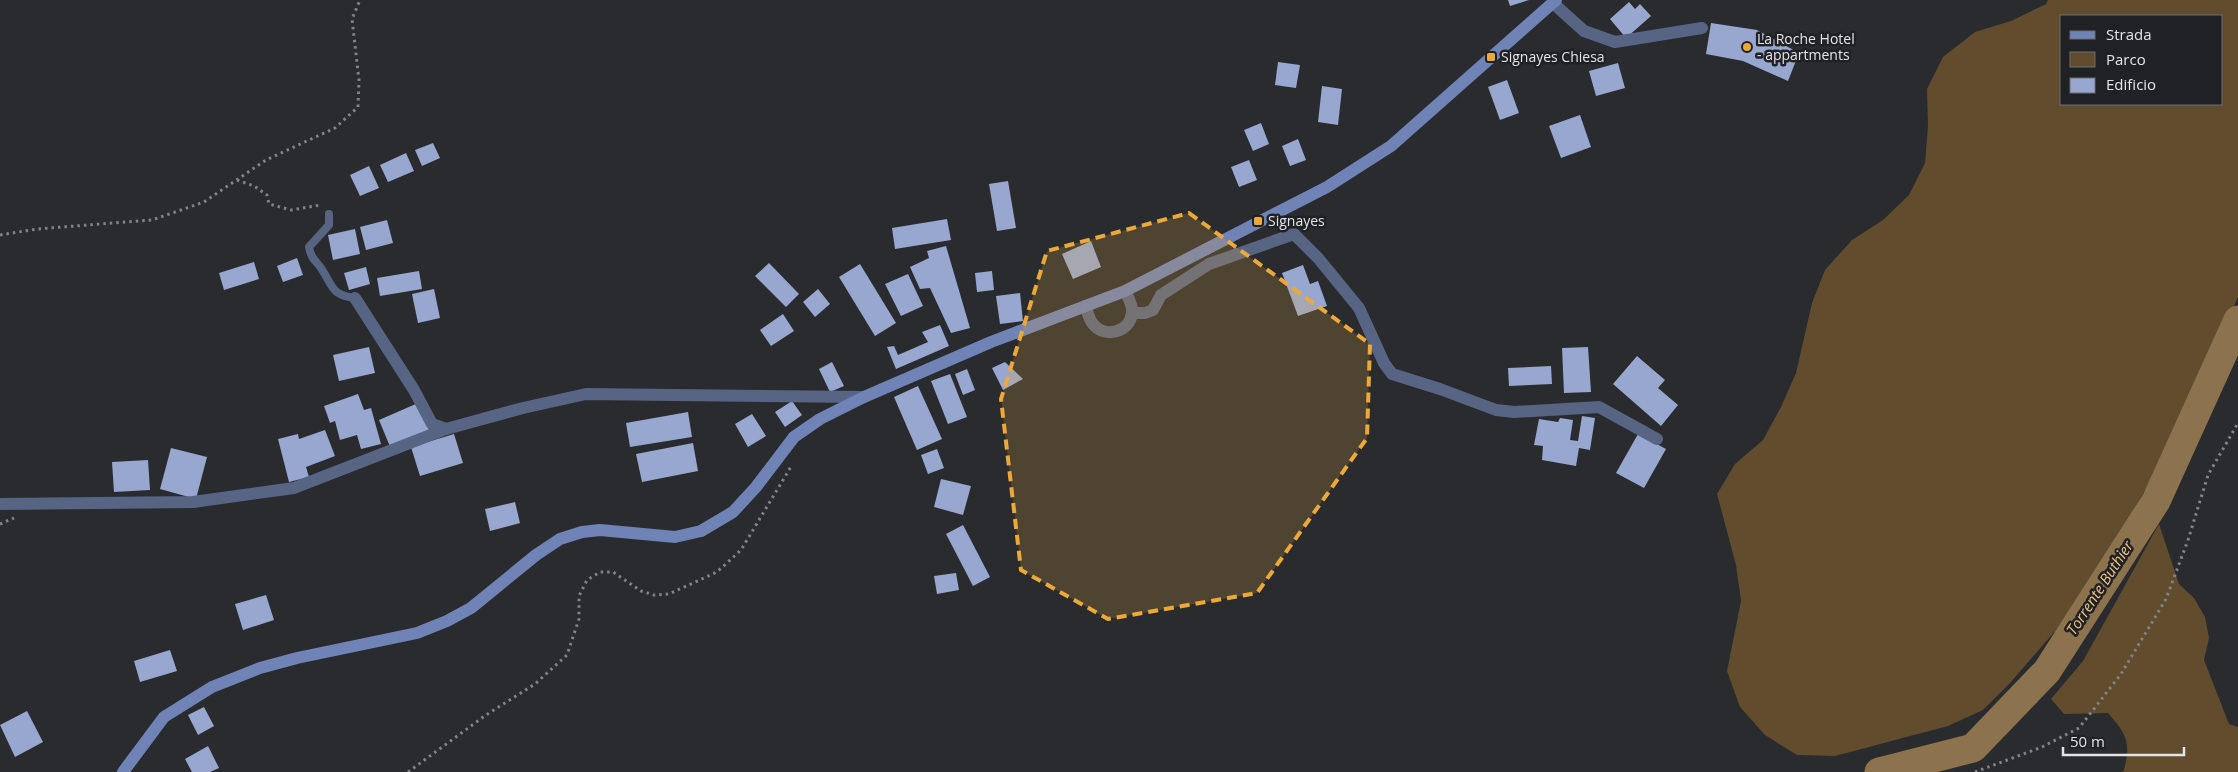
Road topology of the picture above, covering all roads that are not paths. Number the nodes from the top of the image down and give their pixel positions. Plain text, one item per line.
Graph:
1 (1554, 1) edge
2 (1702, 28) dead end
3 (329, 214) road end
4 (1125, 291) junction
5 (356, 298) joint
6 (1086, 306) junction
7 (1132, 313) junction
8 (864, 397) junction
9 (446, 429) junction
10 (1658, 439) dead end
11 (0, 504) edge
12 (123, 772) edge

1 - 2 street
1 - 4 main road
3 - 5 lane
4 - 6 main road
4 - 7 street
5 - 9 street
6 - 7 street
6 - 8 main road
7 - 10 street
8 - 9 street
8 - 12 main road
9 - 11 street

